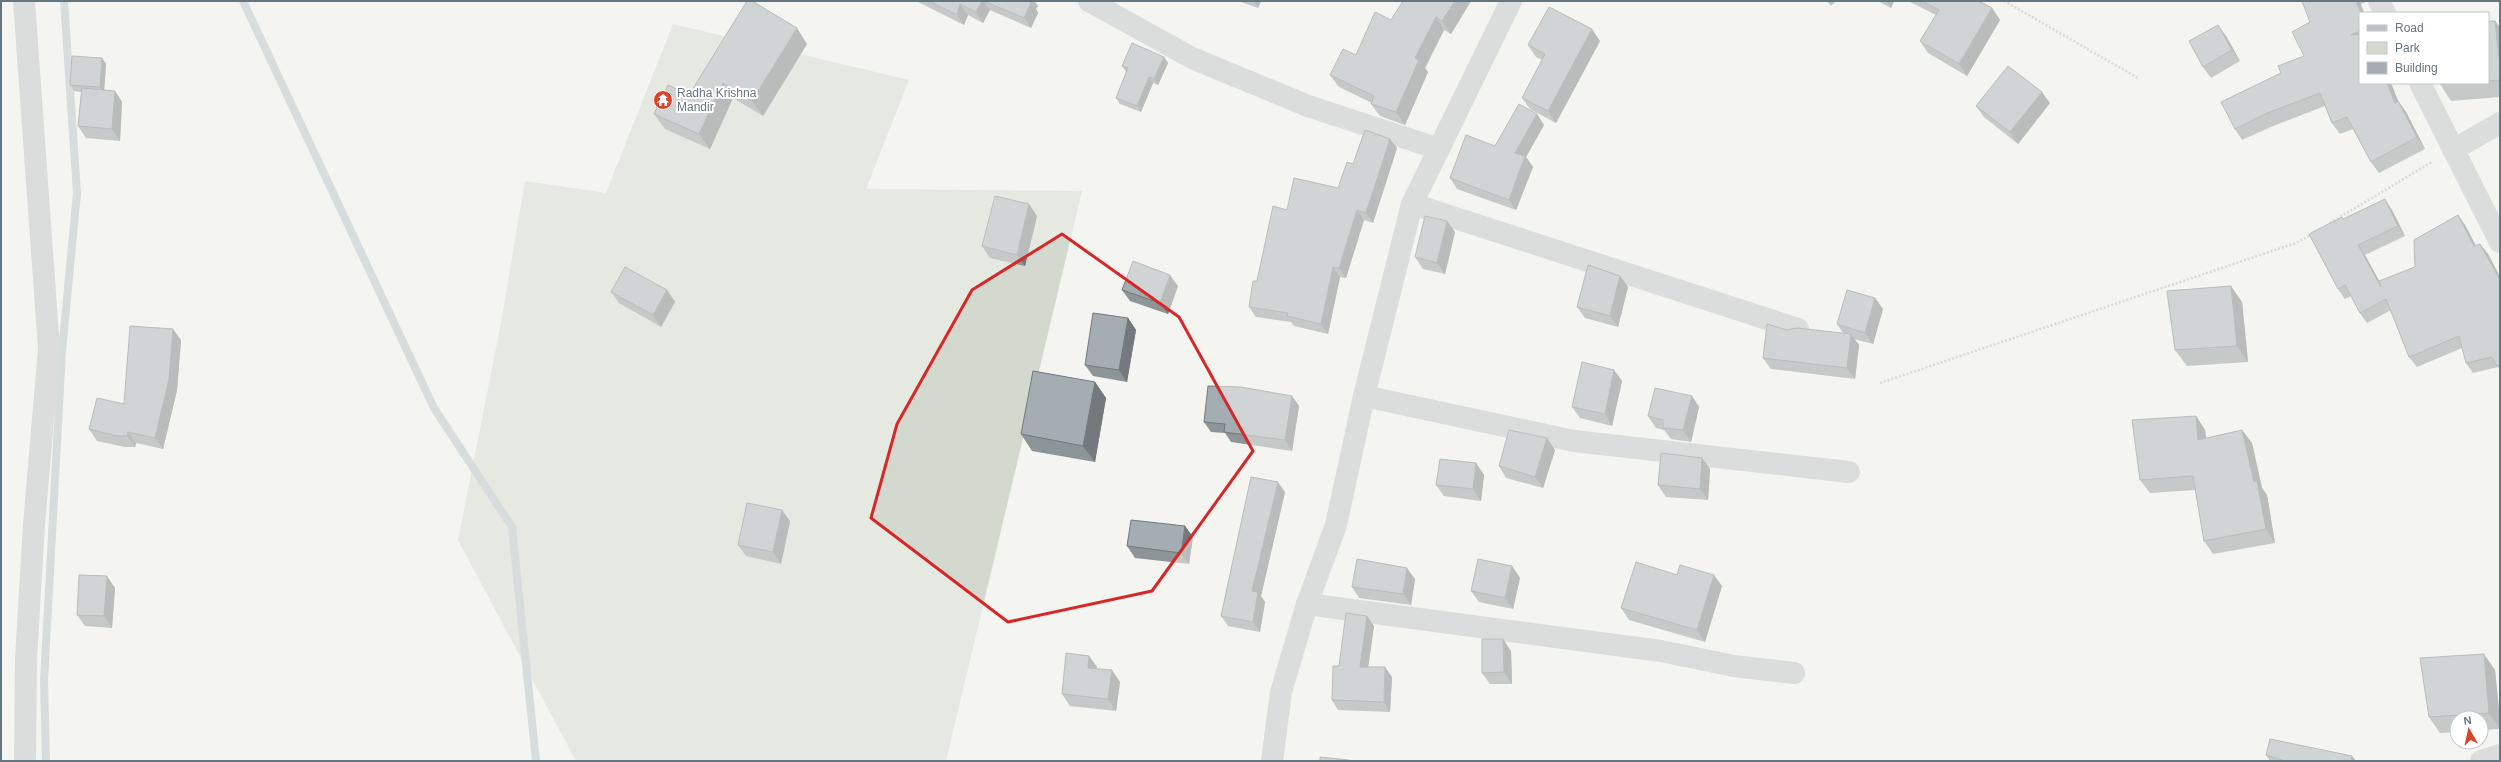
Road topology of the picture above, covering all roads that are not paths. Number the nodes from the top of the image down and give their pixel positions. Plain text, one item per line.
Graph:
1 (24, 1) edge
2 (1089, 1) edge
3 (1512, 1) edge
4 (2380, 1) edge
5 (2385, 12) edge
6 (2420, 84) edge
7 (2500, 123) edge
8 (1439, 149) junction
9 (2453, 150) junction
10 (1412, 204) junction
11 (2500, 242) edge
12 (1798, 329) edge
13 (1364, 396) junction
14 (1849, 472) dead end
15 (1307, 604) junction
16 (1794, 672) dead end
17 (2500, 755) edge
18 (25, 761) edge
19 (1272, 761) edge
20 (2481, 761) edge

1 - 18 street
2 - 8 street
3 - 8 street
4 - 5 street
6 - 9 street
7 - 9 street
8 - 10 street
9 - 11 street
10 - 12 street
10 - 13 street
13 - 14 street
13 - 15 street
15 - 16 street
15 - 19 street
17 - 20 street

